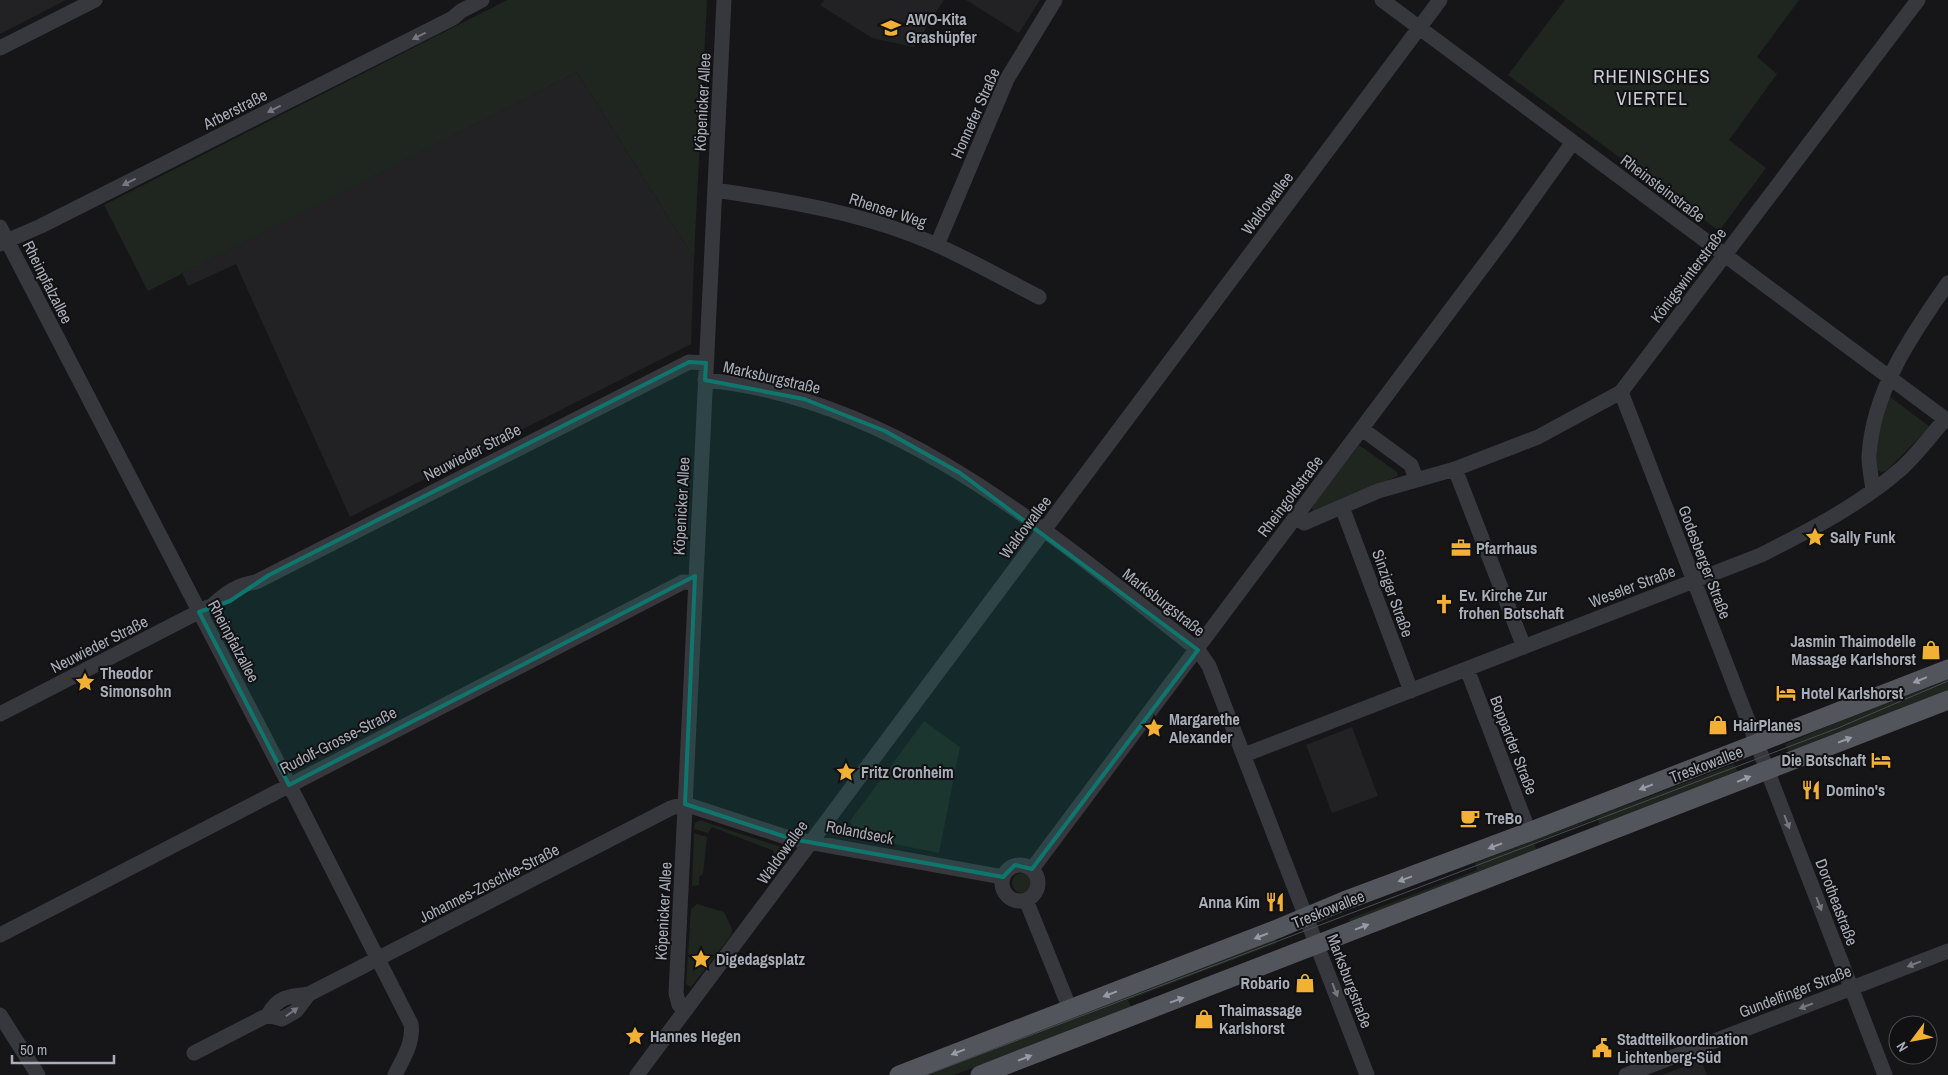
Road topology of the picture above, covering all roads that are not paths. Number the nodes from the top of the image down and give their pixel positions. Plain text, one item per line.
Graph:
1 (95, 0) edge
2 (482, 0) edge
3 (724, 0) edge
4 (1055, 0) edge
5 (1382, 0) edge
6 (1440, 0) edge
7 (1918, 0) edge
8 (1419, 27) junction
9 (0, 48) edge
10 (1573, 142) junction
11 (715, 190) junction
12 (0, 227) edge
13 (4, 242) edge
14 (937, 245) junction
15 (1725, 255) junction
16 (1948, 283) edge
17 (1040, 298) dead end
18 (706, 363) junction
19 (1889, 377) junction
20 (705, 380) junction
21 (1621, 392) junction
22 (1946, 420) edge
23 (1362, 429) junction
24 (1455, 469) junction
25 (1416, 479) junction
26 (1873, 491) junction
27 (1342, 507) junction
28 (1296, 516) junction
29 (1043, 532) junction
30 (1694, 581) junction
31 (695, 583) junction
32 (199, 612) junction
33 (1524, 647) junction
34 (1198, 650) junction
35 (1467, 669) junction
36 (1948, 669) edge
37 (1411, 691) junction
38 (1948, 700) edge
39 (0, 714) edge
40 (1757, 744) junction
41 (1244, 755) junction
42 (1767, 770) junction
43 (289, 785) junction
44 (685, 804) junction
45 (1530, 832) junction
46 (812, 841) junction
47 (1032, 869) junction
48 (1003, 877) junction
49 (1026, 900) junction
50 (1306, 917) junction
51 (0, 935) edge
52 (1317, 945) junction
53 (1948, 951) edge
54 (378, 959) junction
55 (1852, 988) junction
56 (1070, 1009) junction
57 (686, 1010) junction
58 (0, 1015) edge
59 (194, 1053) dead end
60 (38, 1075) edge
61 (395, 1075) edge
62 (637, 1075) edge
63 (899, 1075) edge
64 (980, 1075) edge
65 (1367, 1075) edge
66 (1626, 1075) edge
67 (1885, 1075) edge

1 - 9 street
2 -> 13 street, Arberstraße
3 - 11 street, Köpenicker Allee
4 - 14 street, Honnefer Straße
5 - 8 street, Rheinsteinstraße
6 - 8 street, Waldowallee
7 - 15 street, Königswinterstraße
8 - 10 street, Rheinsteinstraße
8 - 29 street, Waldowallee
10 - 15 street, Rheinsteinstraße
10 - 23 street, Rheingoldstraße
11 - 14 street, Rhenser Weg
11 - 18 street, Köpenicker Allee
12 - 13 street, Rheinpfalzallee
13 - 32 street, Rheinpfalzallee
14 - 17 street, Rhenser Weg
15 - 19 street, Rheinsteinstraße
15 - 21 street, Königswinterstraße
16 - 19 street
18 - 20 street, Köpenicker Allee
18 - 32 street, Neuwieder Straße
19 - 22 street, Rheinsteinstraße
19 - 26 street
20 - 29 street, Marksburgstraße
20 - 31 street, Köpenicker Allee
21 - 24 street, Königswinterstraße
21 - 30 street, Godesberger Straße
22 - 26 street, Weseler Straße
23 - 25 street
23 - 28 street, Rheingoldstraße
24 - 25 street, Königswinterstraße
24 - 33 street
25 - 27 street, Königswinterstraße
26 - 30 street, Weseler Straße
27 - 28 street, Königswinterstraße
27 - 37 street, Sinziger Straße
28 - 34 street, Rheingoldstraße
29 - 34 street, Marksburgstraße
29 - 46 street, Waldowallee
30 - 33 street, Weseler Straße
30 - 40 street, Godesberger Straße
31 - 43 street, Rudolf-Grosse-Straße
31 - 44 street, Köpenicker Allee
32 - 39 street, Neuwieder Straße
32 - 43 street, Rheinpfalzallee
33 - 35 street, Weseler Straße
34 - 41 street, Marksburgstraße
34 - 47 street, Rheingoldstraße
35 - 37 street, Weseler Straße
35 - 45 street, Bopparder Straße
36 -> 40 main road, Treskowallee
37 - 41 street, Weseler Straße
42 -> 38 main road, Treskowallee
40 - 42 street, Treskowallee
40 -> 45 main road, Treskowallee
41 - 50 street, Marksburgstraße
52 -> 42 main road, Treskowallee
42 -> 55 street, Dorotheastraße
43 - 51 street, Rudolf-Grosse-Straße
43 - 54 street, Rheinpfalzallee
44 - 46 street, Rolandseck
44 - 54 street, Johannes-Zoschke-Straße
44 - 57 street, Köpenicker Allee
45 -> 50 main road, Treskowallee
46 - 48 street, Rolandseck
46 - 57 street, Waldowallee
47 - 48 street
47 - 49 street
48 - 49 street
49 - 56 street
50 - 52 street, Marksburgstraße
50 -> 56 main road, Treskowallee
64 -> 52 main road, Treskowallee
52 -> 65 street, Marksburgstraße
53 -> 55 street, Gundelfinger Straße
54 - 59 street, Johannes-Zoschke-Straße
54 - 61 street, Rheinpfalzallee
55 -> 66 street, Gundelfinger Straße
55 - 67 street, Dorotheastraße
56 -> 63 main road, Treskowallee
57 - 62 street, Waldowallee
58 - 60 street

